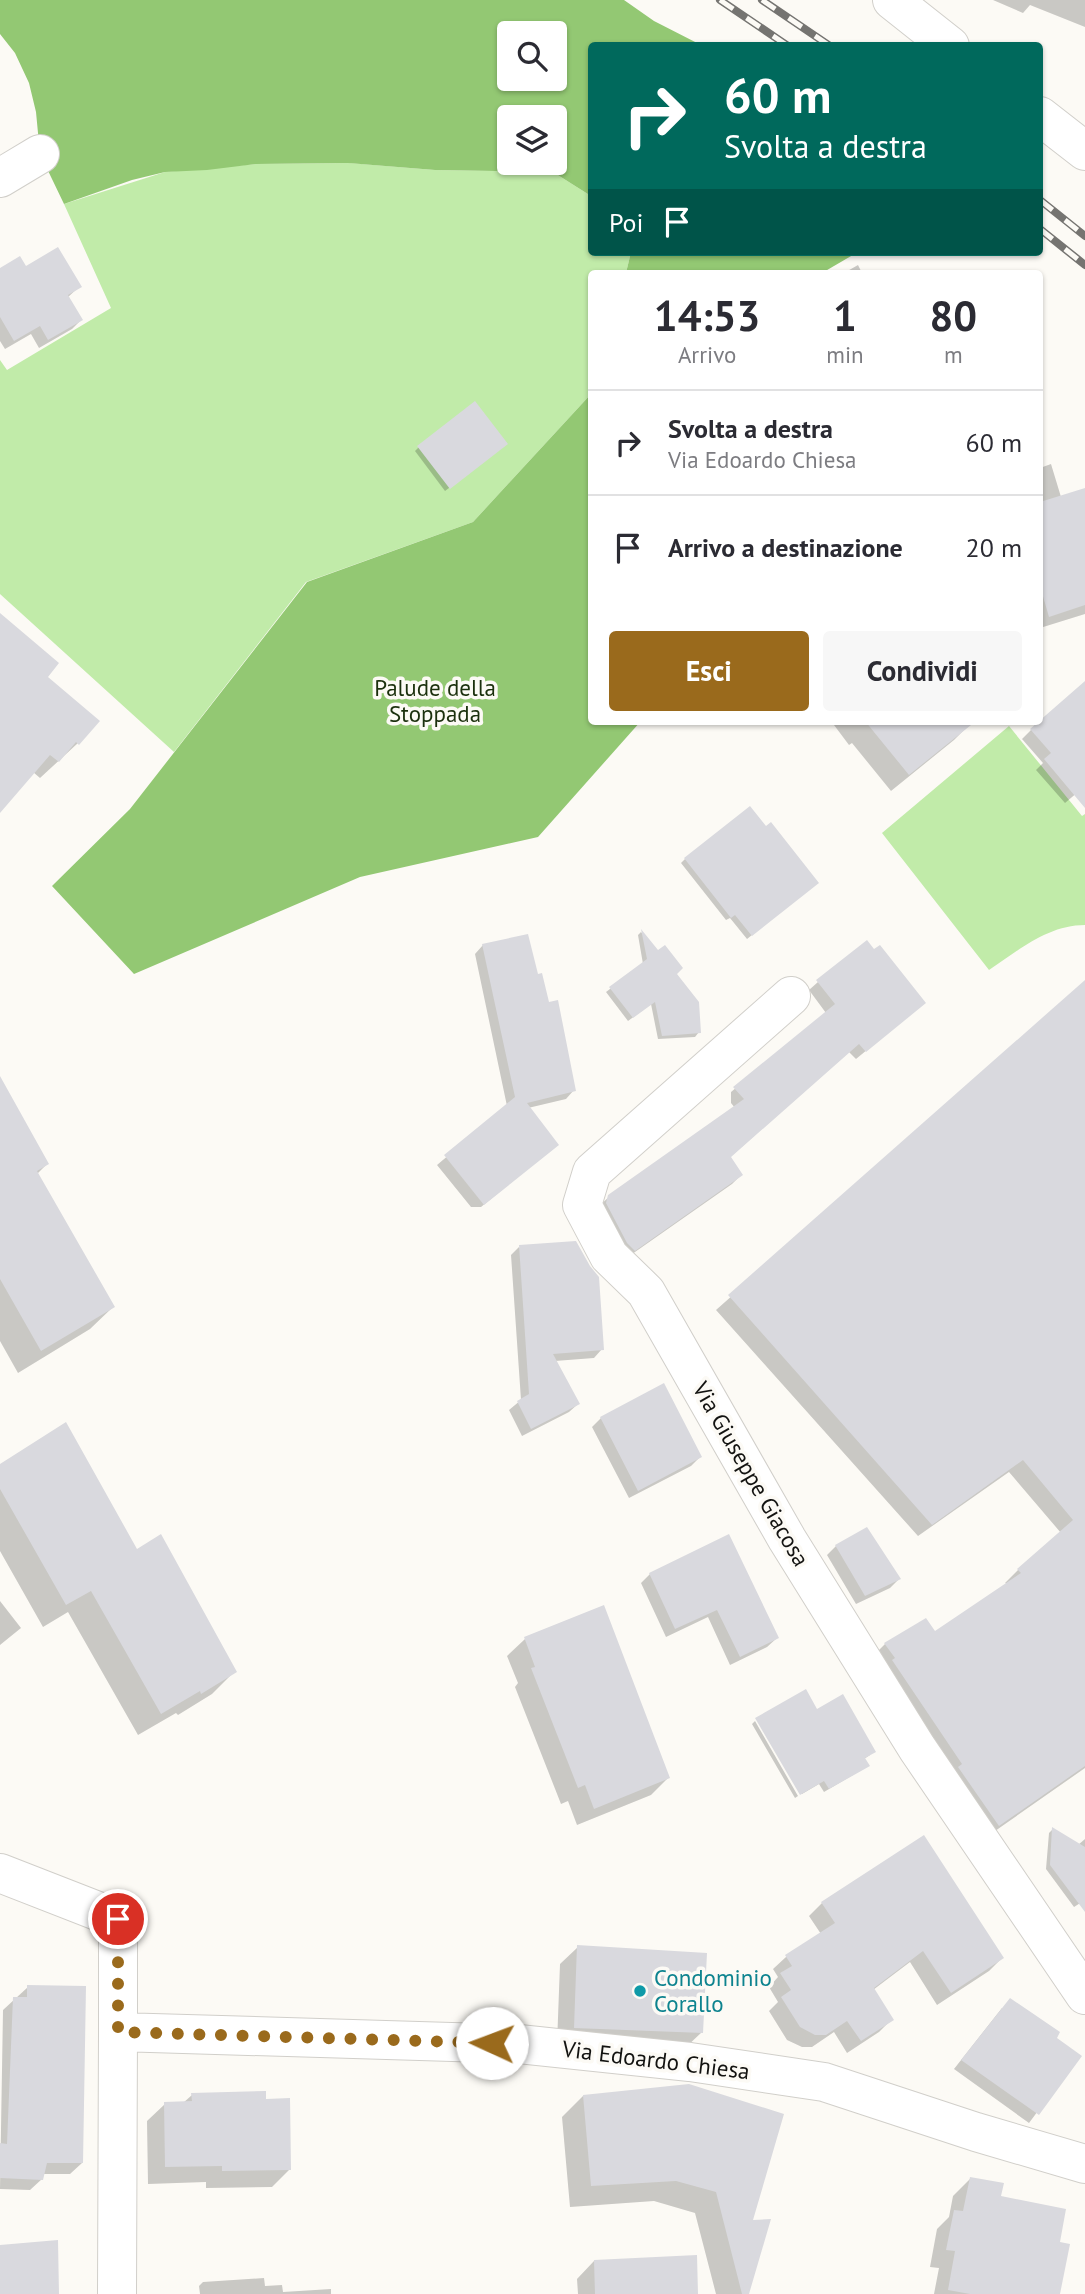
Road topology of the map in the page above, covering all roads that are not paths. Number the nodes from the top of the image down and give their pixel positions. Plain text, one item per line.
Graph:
1 (892, 0) edge
2 (945, 42) edge
3 (1043, 118) edge
4 (1085, 151) edge
5 (40, 154) dead end
6 (0, 177) edge
7 (791, 996) dead end
8 (0, 1873) edge
9 (1085, 1995) edge
10 (118, 2032) junction
11 (1085, 2164) edge
12 (117, 2294) edge

1 - 2 main road
3 - 4 main road
5 - 6 main road
7 - 9 main road, Via Giuseppe Giacosa
8 - 10 main road
10 - 11 main road, Via Edoardo Chiesa
10 - 12 main road

